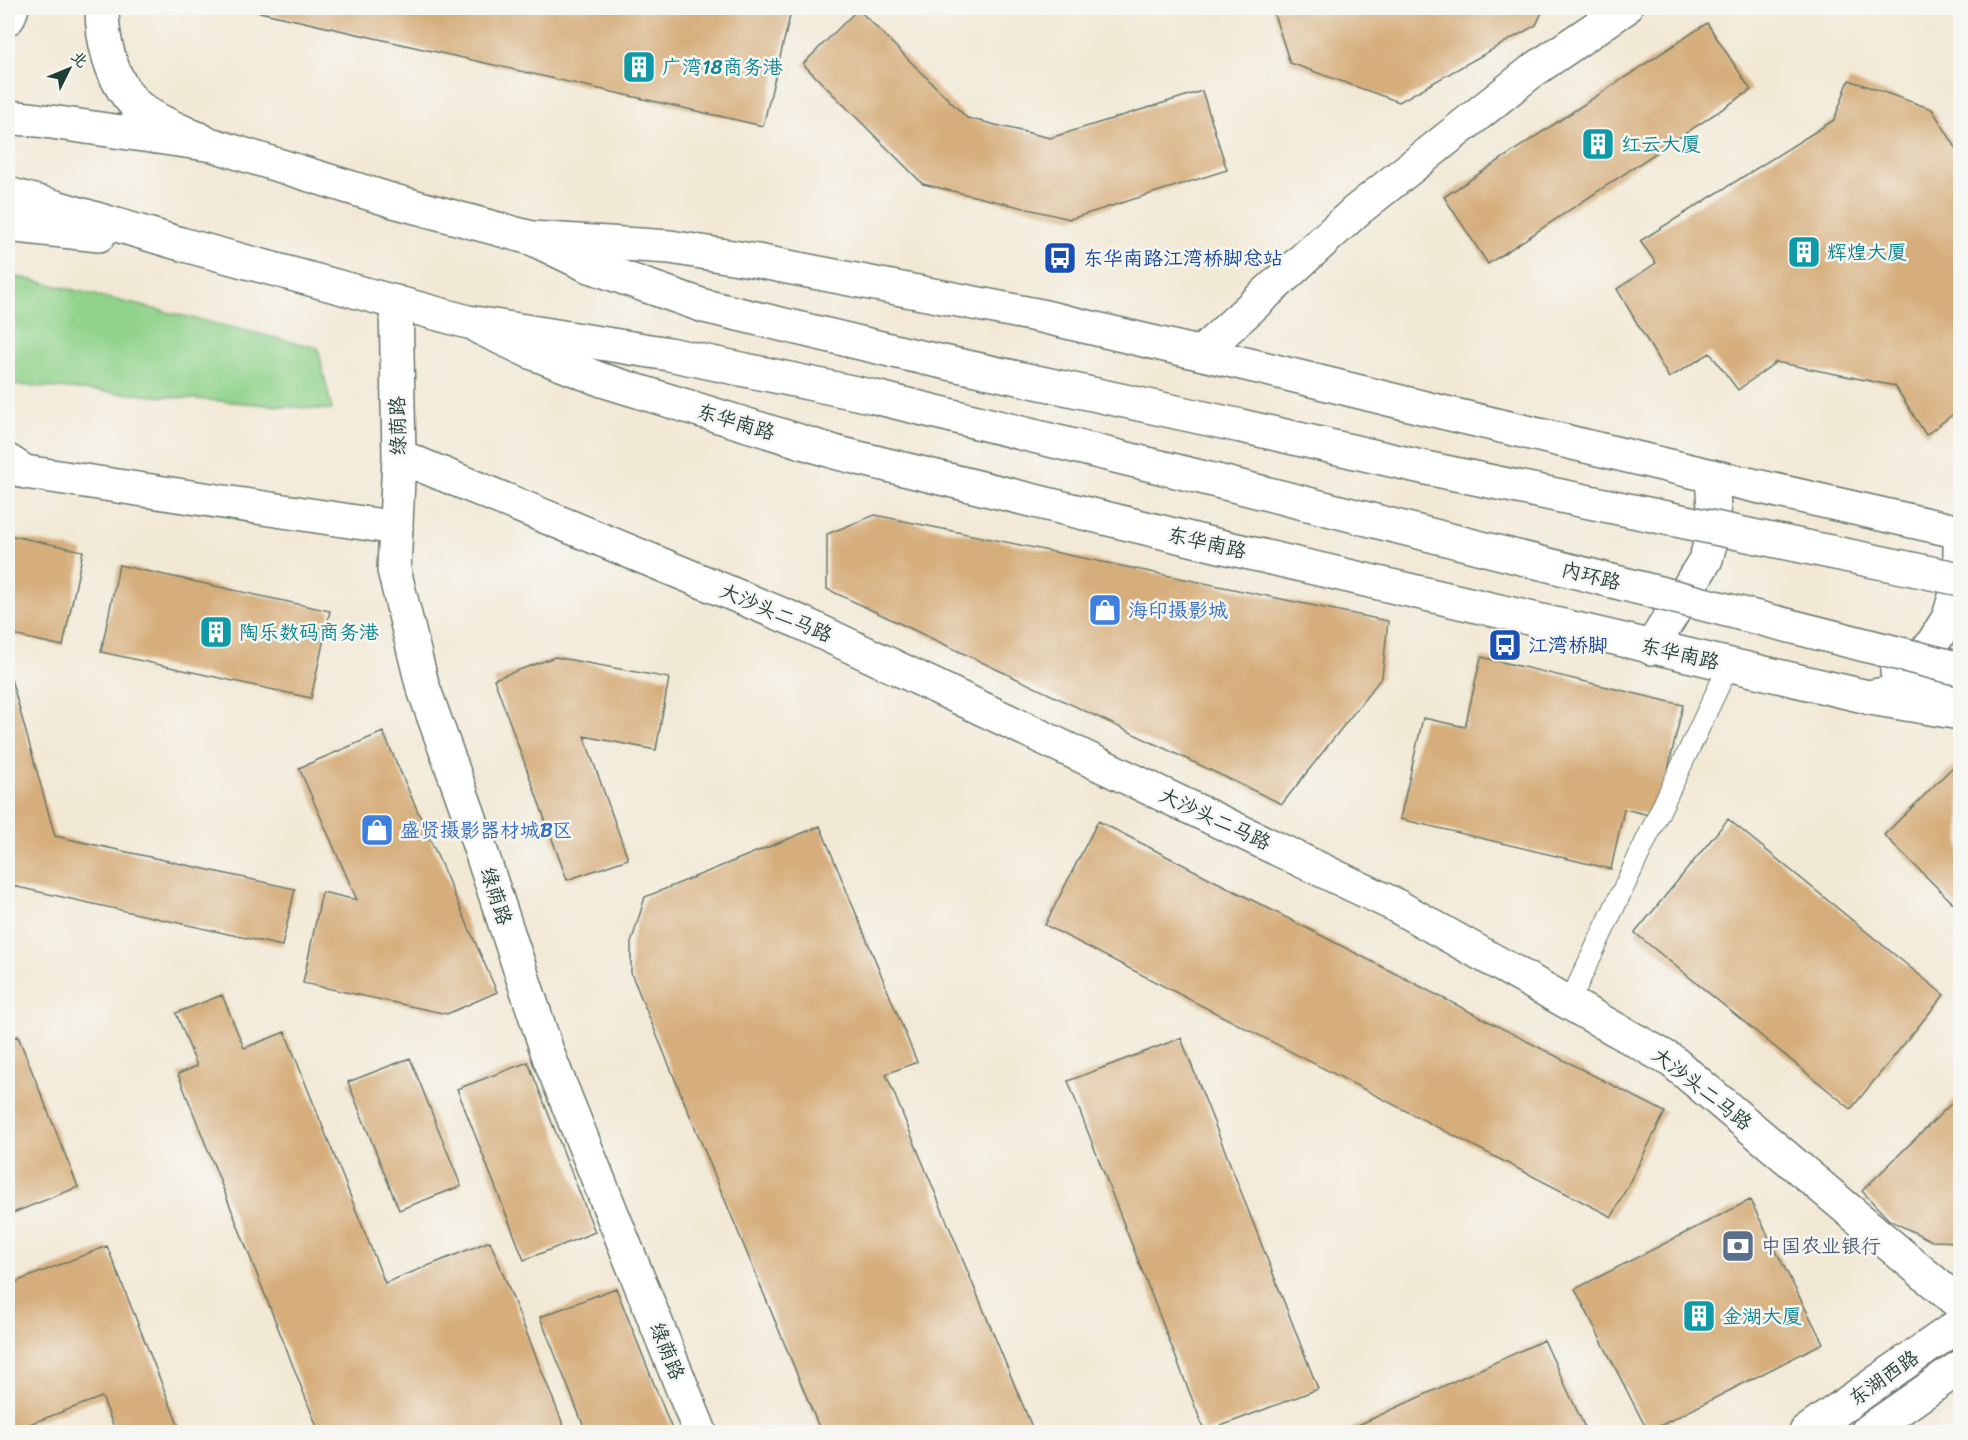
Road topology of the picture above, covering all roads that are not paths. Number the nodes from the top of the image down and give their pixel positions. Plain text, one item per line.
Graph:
1 (12, 8) edge
2 (102, 8) edge
3 (1624, 8) edge
4 (8, 18) edge
5 (17, 115) edge
6 (213, 146) junction
7 (8, 194) edge
8 (8, 225) edge
9 (531, 238) junction
10 (181, 244) junction
11 (396, 302) junction
12 (468, 322) junction
13 (1200, 353) junction
14 (399, 456) junction
15 (8, 461) edge
16 (1712, 476) junction
17 (396, 528) junction
18 (1960, 532) edge
19 (1960, 543) edge
20 (1960, 579) edge
21 (1651, 648) junction
22 (1729, 665) junction
23 (1960, 669) edge
24 (1960, 680) edge
25 (1868, 697) junction
26 (1960, 712) edge
27 (1569, 1003) junction
28 (1960, 1304) edge
29 (1960, 1324) edge
30 (1960, 1367) edge
31 (700, 1432) edge
32 (1806, 1432) edge
33 (1867, 1432) edge

1 - 4 main road
2 - 6 main road
3 - 13 main road
5 - 6 main road
6 - 9 main road
7 - 10 main road
8 - 10 main road
9 - 13 main road
9 - 20 main road, bridge
10 - 11 main road
11 - 12 main road
11 - 14 main road, 绿荫路
12 - 21 main road, 东华南路
12 - 23 main road, 内环路, bridge
13 - 16 main road
14 - 17 main road, 绿荫路
14 - 27 main road, 大沙头二马路
15 - 17 main road
16 - 18 main road
16 - 21 main road
17 - 31 main road, 绿荫路
19 - 25 main road
21 - 22 main road, 东华南路
22 - 25 main road, 东华南路
22 - 27 lane
24 - 25 main road
25 - 26 main road, 东华南路
27 - 28 main road, 大沙头二马路
29 - 32 main road, 东湖西路
30 - 33 main road, 东湖西路

